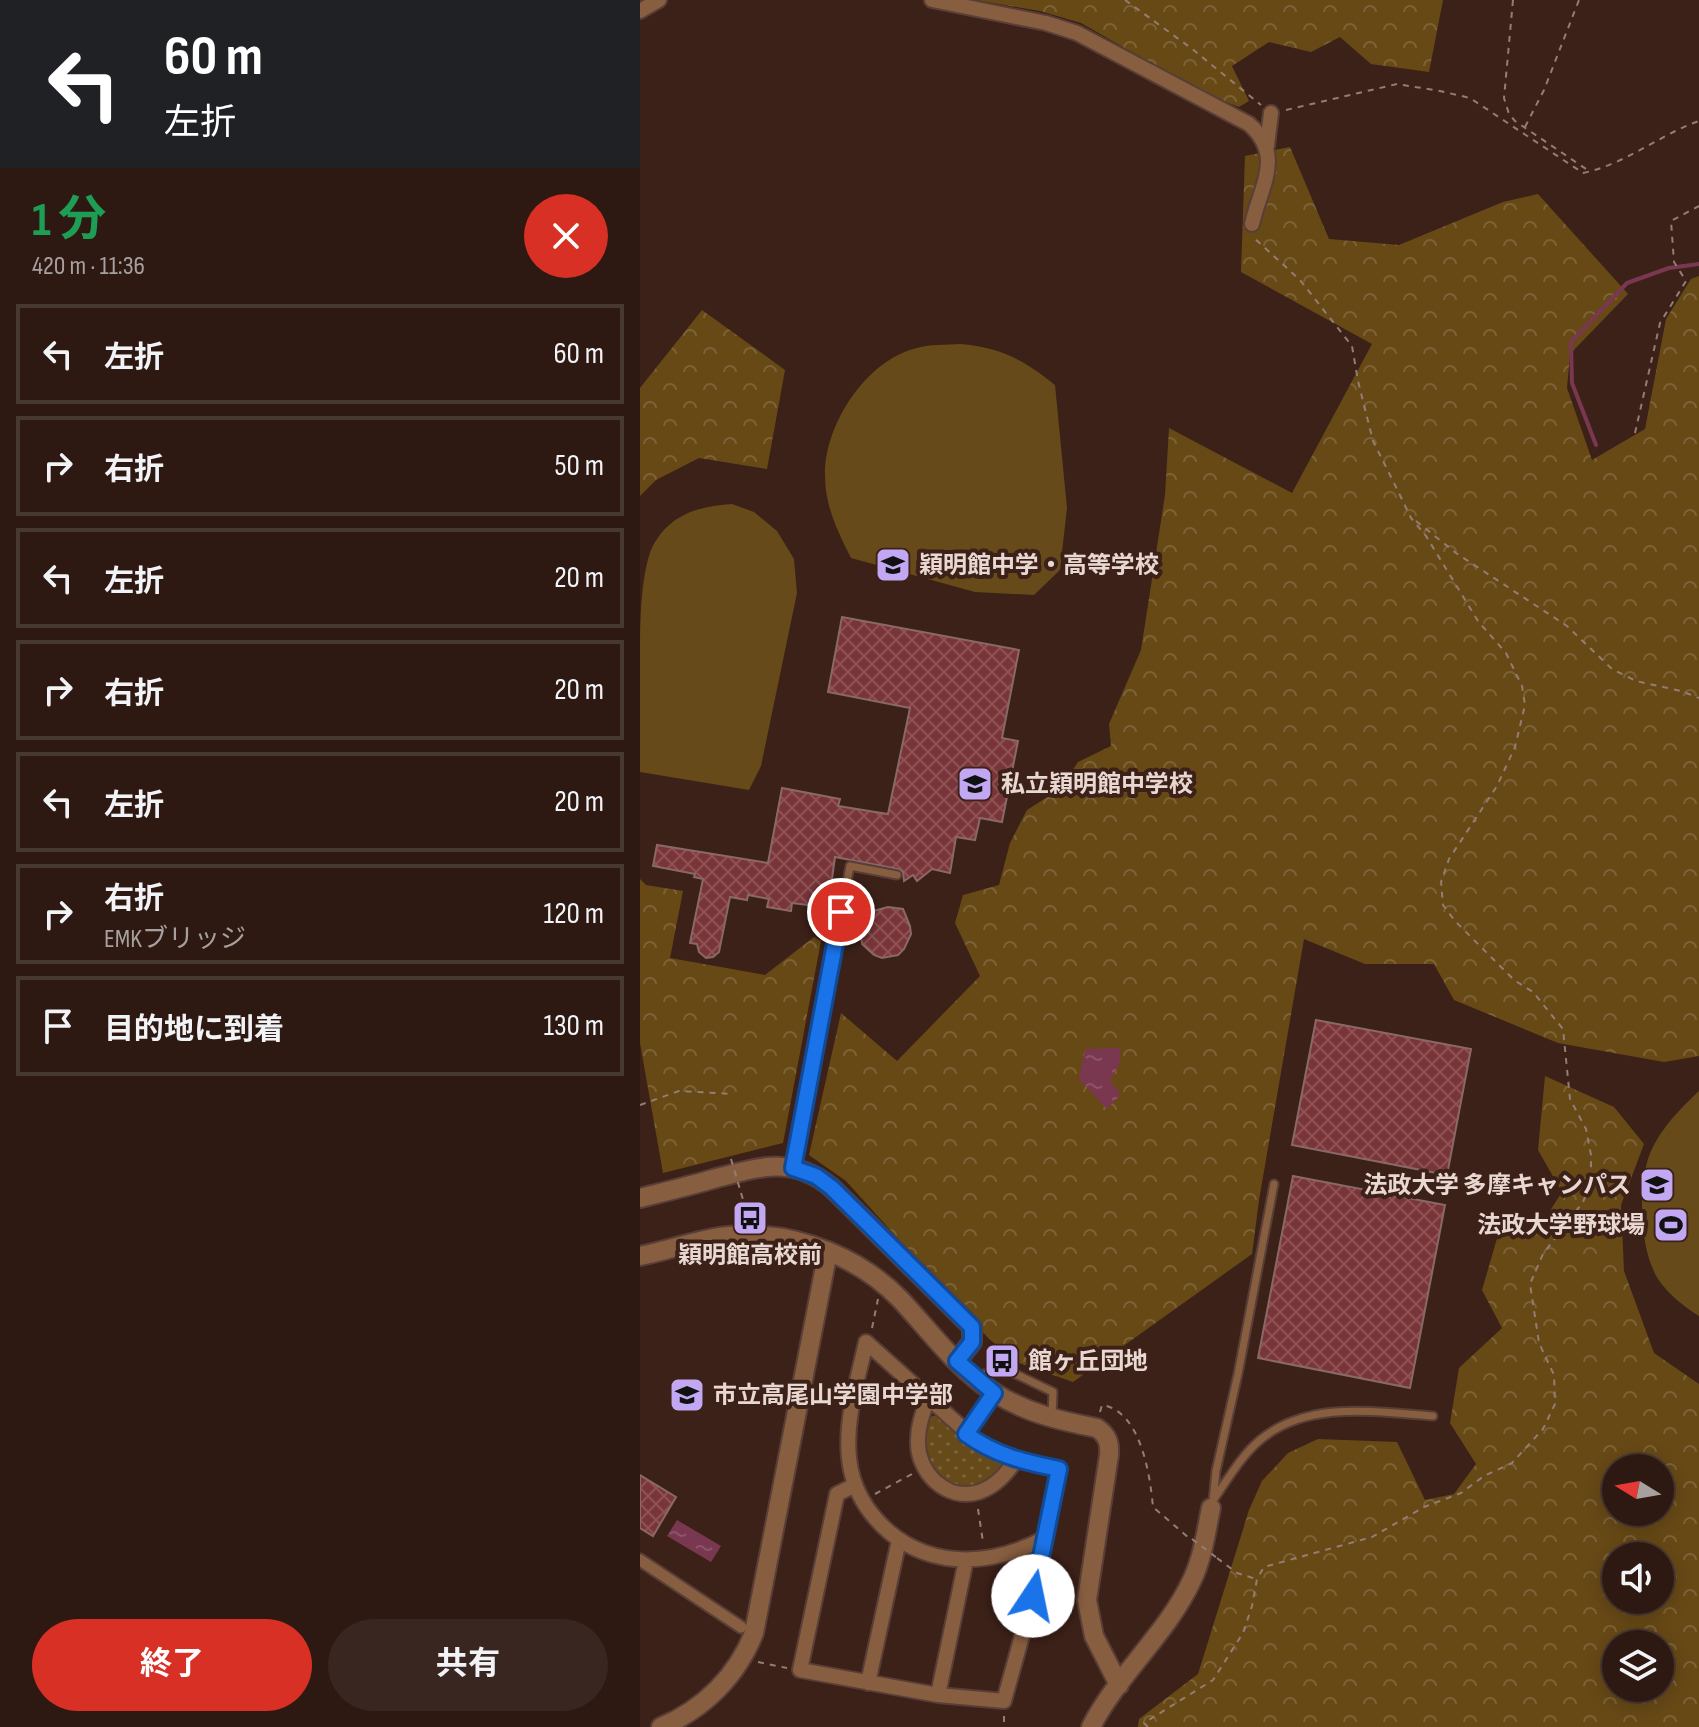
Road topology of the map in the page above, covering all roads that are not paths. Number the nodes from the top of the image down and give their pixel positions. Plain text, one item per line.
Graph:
1 (659, 0) edge
2 (932, 0) edge
3 (640, 11) edge
4 (1271, 113) road end
5 (1267, 146) junction
6 (1252, 224) road end
7 (897, 875) dead end
8 (795, 1161) junction
9 (1274, 1184) dead end
10 (640, 1198) edge
11 (828, 1251) junction
12 (640, 1256) edge
13 (957, 1361) junction
14 (973, 1377) junction
15 (994, 1393) junction
16 (928, 1398) junction
17 (1433, 1416) dead end
18 (1051, 1418) junction
19 (966, 1434) junction
20 (1016, 1460) junction
21 (855, 1485) junction
22 (1212, 1505) junction
23 (1045, 1538) junction
24 (899, 1540) junction
25 (640, 1560) edge
26 (966, 1560) junction
27 (741, 1627) dead end
28 (868, 1683) junction
29 (1119, 1685) junction
30 (938, 1695) junction
31 (661, 1727) edge
32 (1091, 1727) edge

1 - 3 street
2 - 5 street
4 - 5 street
5 - 6 street
7 - 8 lane
8 - 10 street
8 - 13 street
9 - 22 lane
11 - 12 street
11 - 13 street
11 - 31 street
13 - 14 street
14 - 15 street
14 - 18 lane
15 - 18 street
15 - 19 street
16 - 19 street
16 - 20 street
16 - 21 street
17 - 22 lane
18 - 29 street
19 - 20 street
20 - 23 street
21 - 24 street
21 - 28 street
22 - 29 street
23 - 26 street
23 - 30 street
24 - 26 street
24 - 28 street
25 - 27 street
26 - 30 street
28 - 30 street
29 - 32 street

